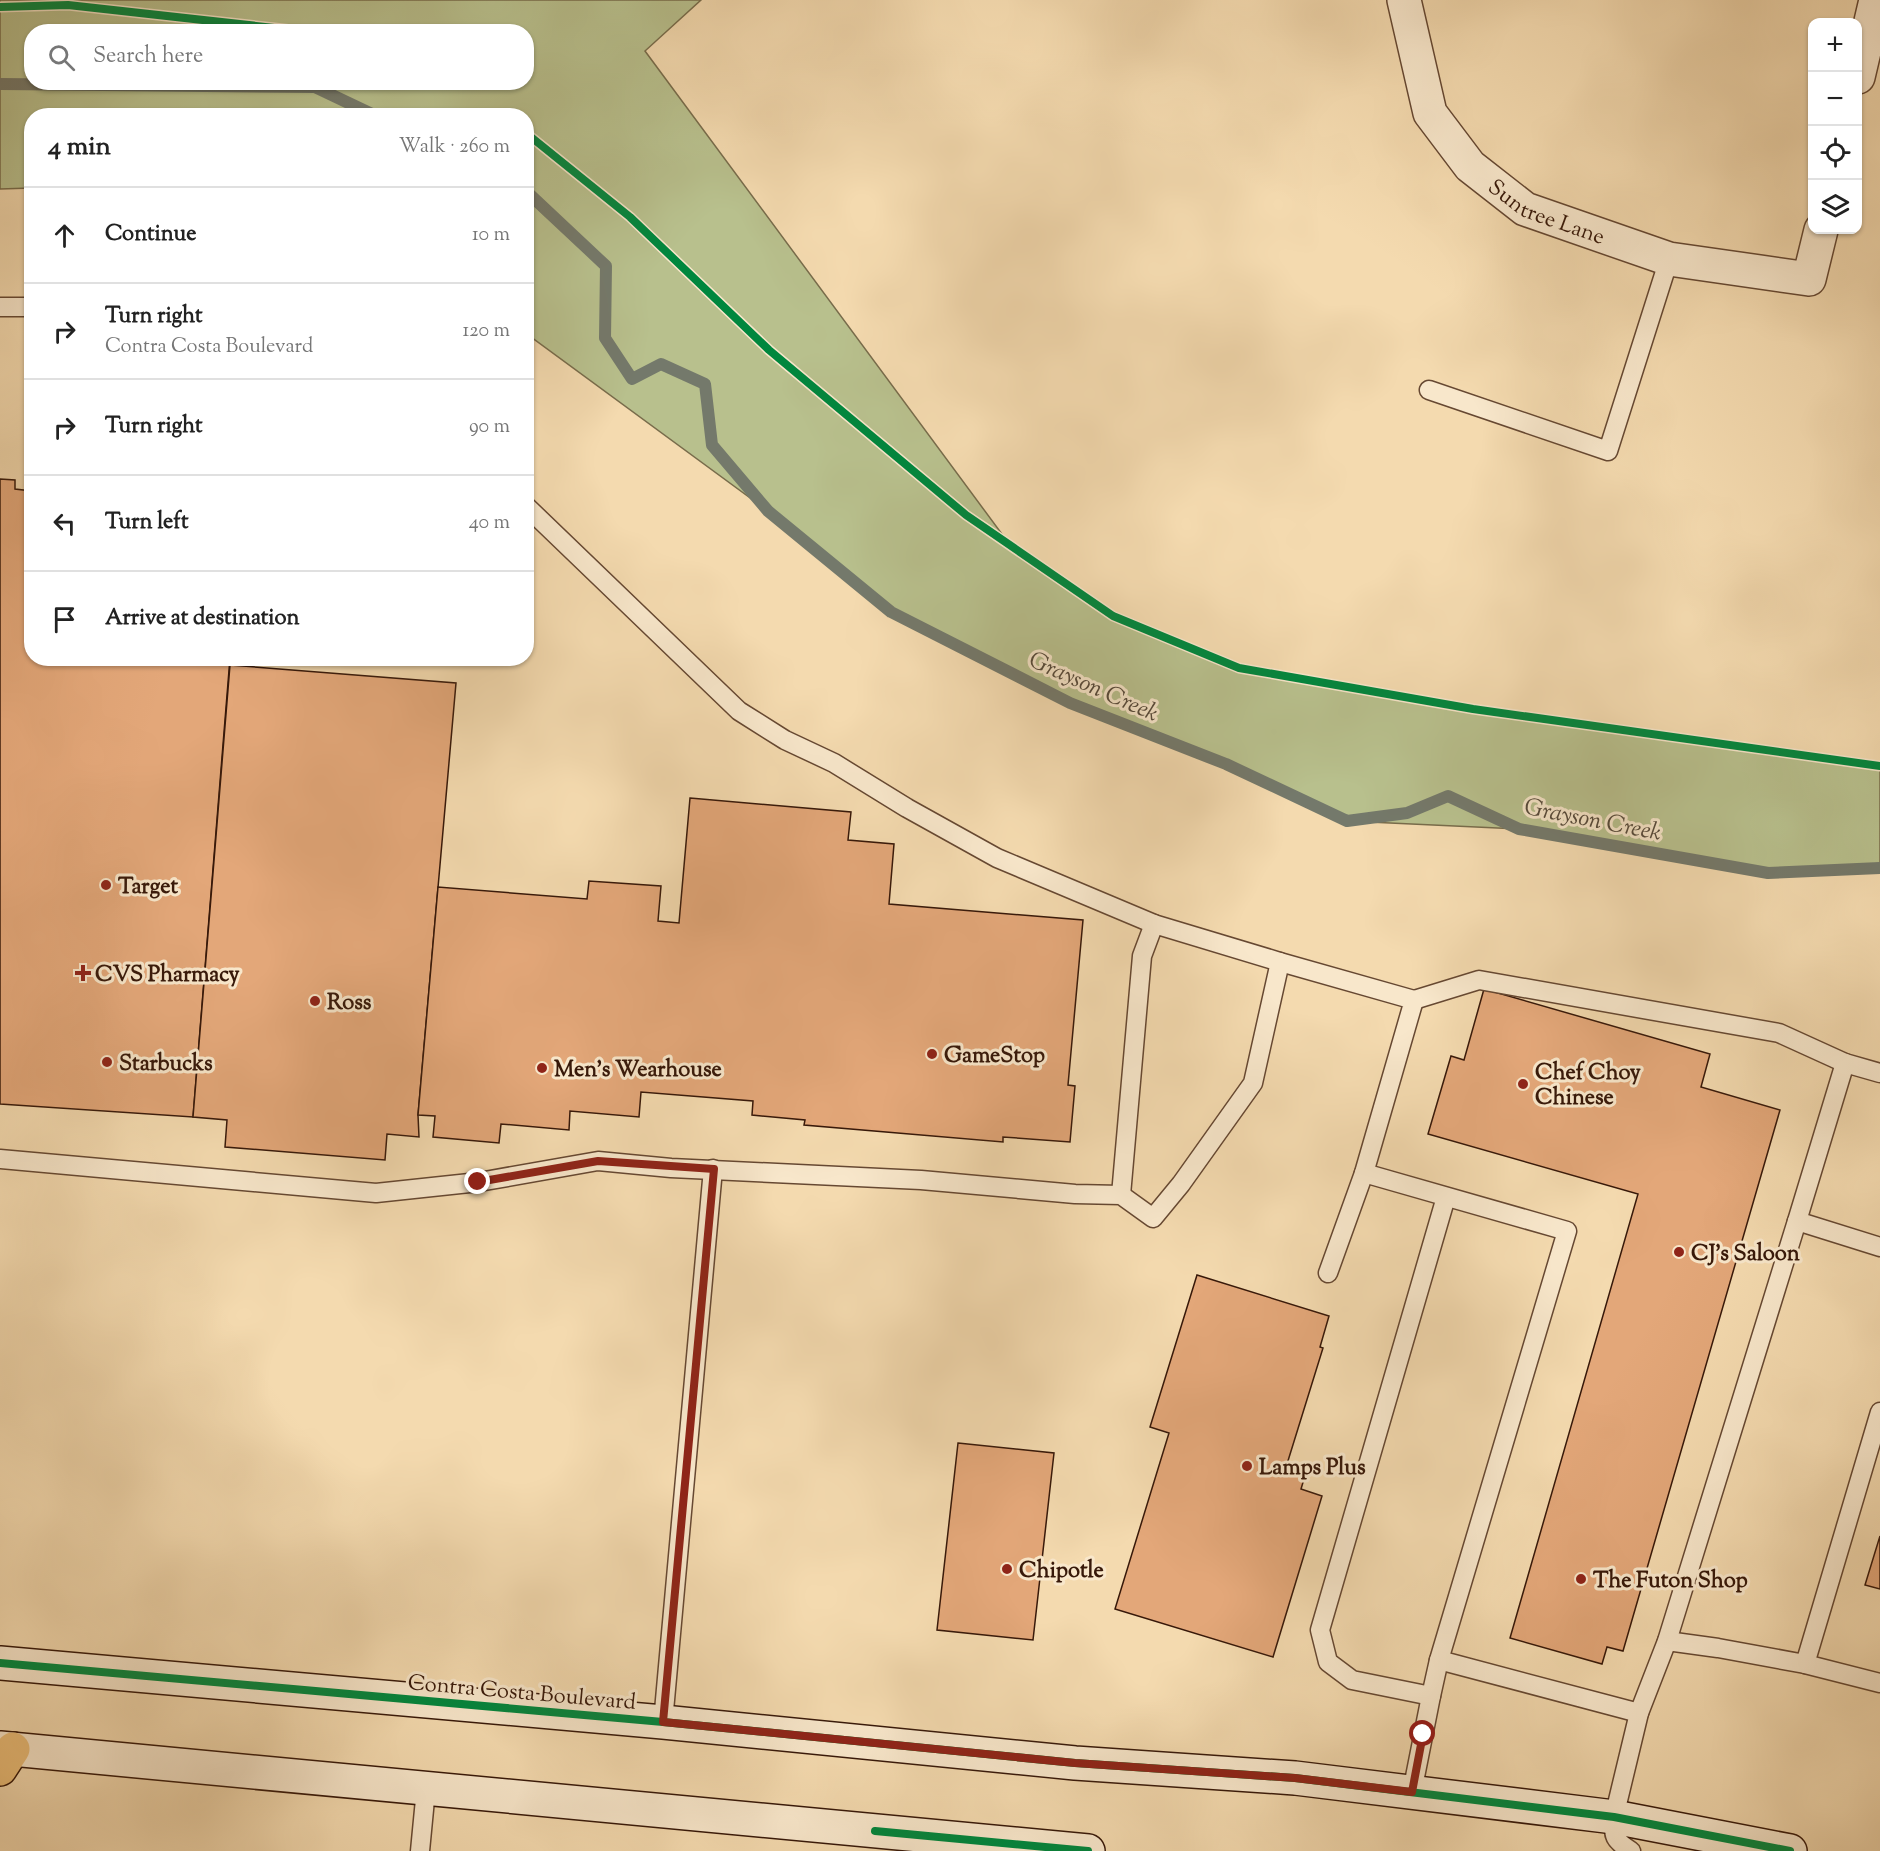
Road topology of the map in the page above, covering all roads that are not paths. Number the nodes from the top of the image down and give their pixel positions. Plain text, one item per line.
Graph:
1 (1404, 0) edge
2 (1876, 0) edge
3 (1858, 72) edge
4 (1820, 234) edge
5 (1669, 259) junction
6 (0, 307) edge
7 (24, 307) edge
8 (1430, 390) dead end
9 (534, 514) edge
10 (1154, 924) junction
11 (1280, 962) junction
12 (1414, 1000) junction
13 (1845, 1063) junction
14 (1880, 1073) edge
15 (0, 1160) edge
16 (714, 1169) junction
17 (1364, 1173) junction
18 (1121, 1195) junction
19 (1446, 1197) junction
20 (1797, 1221) junction
21 (1880, 1247) edge
22 (1328, 1273) dead end
23 (1880, 1412) edge
24 (1668, 1641) junction
25 (1439, 1660) junction
26 (0, 1663) edge
27 (1805, 1664) junction
28 (1880, 1683) edge
29 (1431, 1696) junction
30 (1639, 1713) junction
31 (663, 1722) junction
32 (4, 1756) edge
33 (426, 1789) junction
34 (1412, 1792) junction
35 (1614, 1817) junction
36 (874, 1841) edge
37 (420, 1851) edge
38 (1088, 1851) edge
39 (1630, 1851) edge
40 (1790, 1851) edge

1 - 5 main road, Suntree Lane
2 - 3 main road
4 - 5 main road, Suntree Lane
5 - 8 lane
6 - 7 lane
9 - 10 lane
10 - 11 lane
10 - 18 lane
11 - 12 lane
11 - 18 lane
12 - 13 lane
12 - 17 lane
13 - 14 lane
13 - 20 lane
15 - 16 lane
16 - 18 lane
16 - 31 lane
17 - 19 lane
17 - 22 lane
19 - 25 lane
19 - 29 lane
20 - 21 lane
20 - 24 lane
23 - 27 lane
24 - 27 lane
24 - 30 lane
25 - 29 lane
25 - 30 lane
26 - 31 main road, Contra Costa Boulevard
27 - 28 lane
29 - 34 lane
30 - 35 lane
31 - 34 main road, Contra Costa Boulevard
32 - 33 main road
33 - 36 main road
33 - 37 lane
34 - 35 main road, Contra Costa Boulevard
35 - 39 lane
35 - 40 main road, Contra Costa Boulevard
36 - 38 main road

